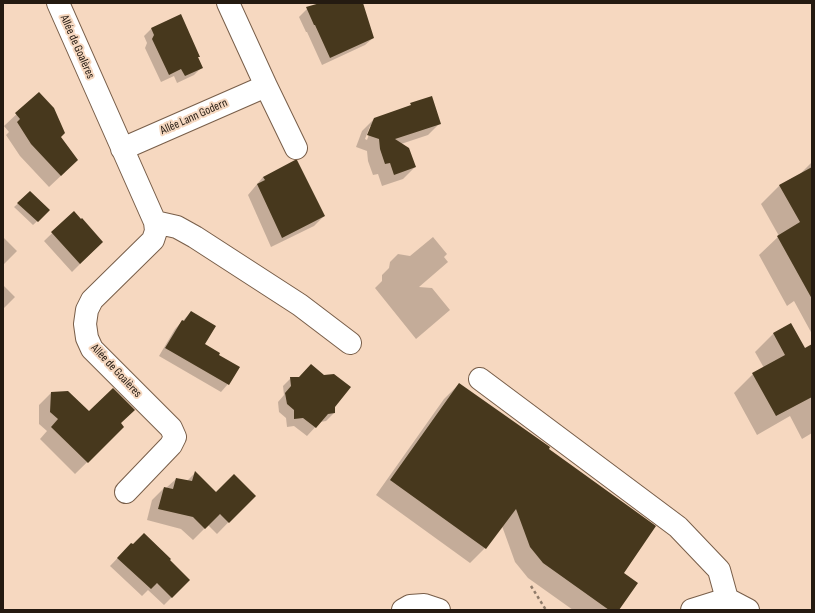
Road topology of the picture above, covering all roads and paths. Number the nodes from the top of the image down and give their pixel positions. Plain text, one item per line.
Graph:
1 (58, 3) edge
2 (228, 3) edge
3 (266, 86) junction
4 (296, 148) dead end
5 (122, 149) junction
6 (155, 222) junction
7 (350, 343) dead end
8 (480, 379) dead end
9 (126, 492) dead end
10 (531, 586) dead end
11 (726, 599) junction
12 (403, 610) edge
13 (438, 610) edge
14 (546, 610) edge
15 (692, 610) edge
16 (748, 610) edge

1 - 5 street, Allée de Goalères
2 - 3 street
3 - 4 street
3 - 5 street, Allée Lann Godern
5 - 6 street, Allée de Goalères
6 - 7 street
6 - 9 street, Allée de Goalères
8 - 11 street
10 - 14 path
11 - 15 street
11 - 16 street
12 - 13 street

